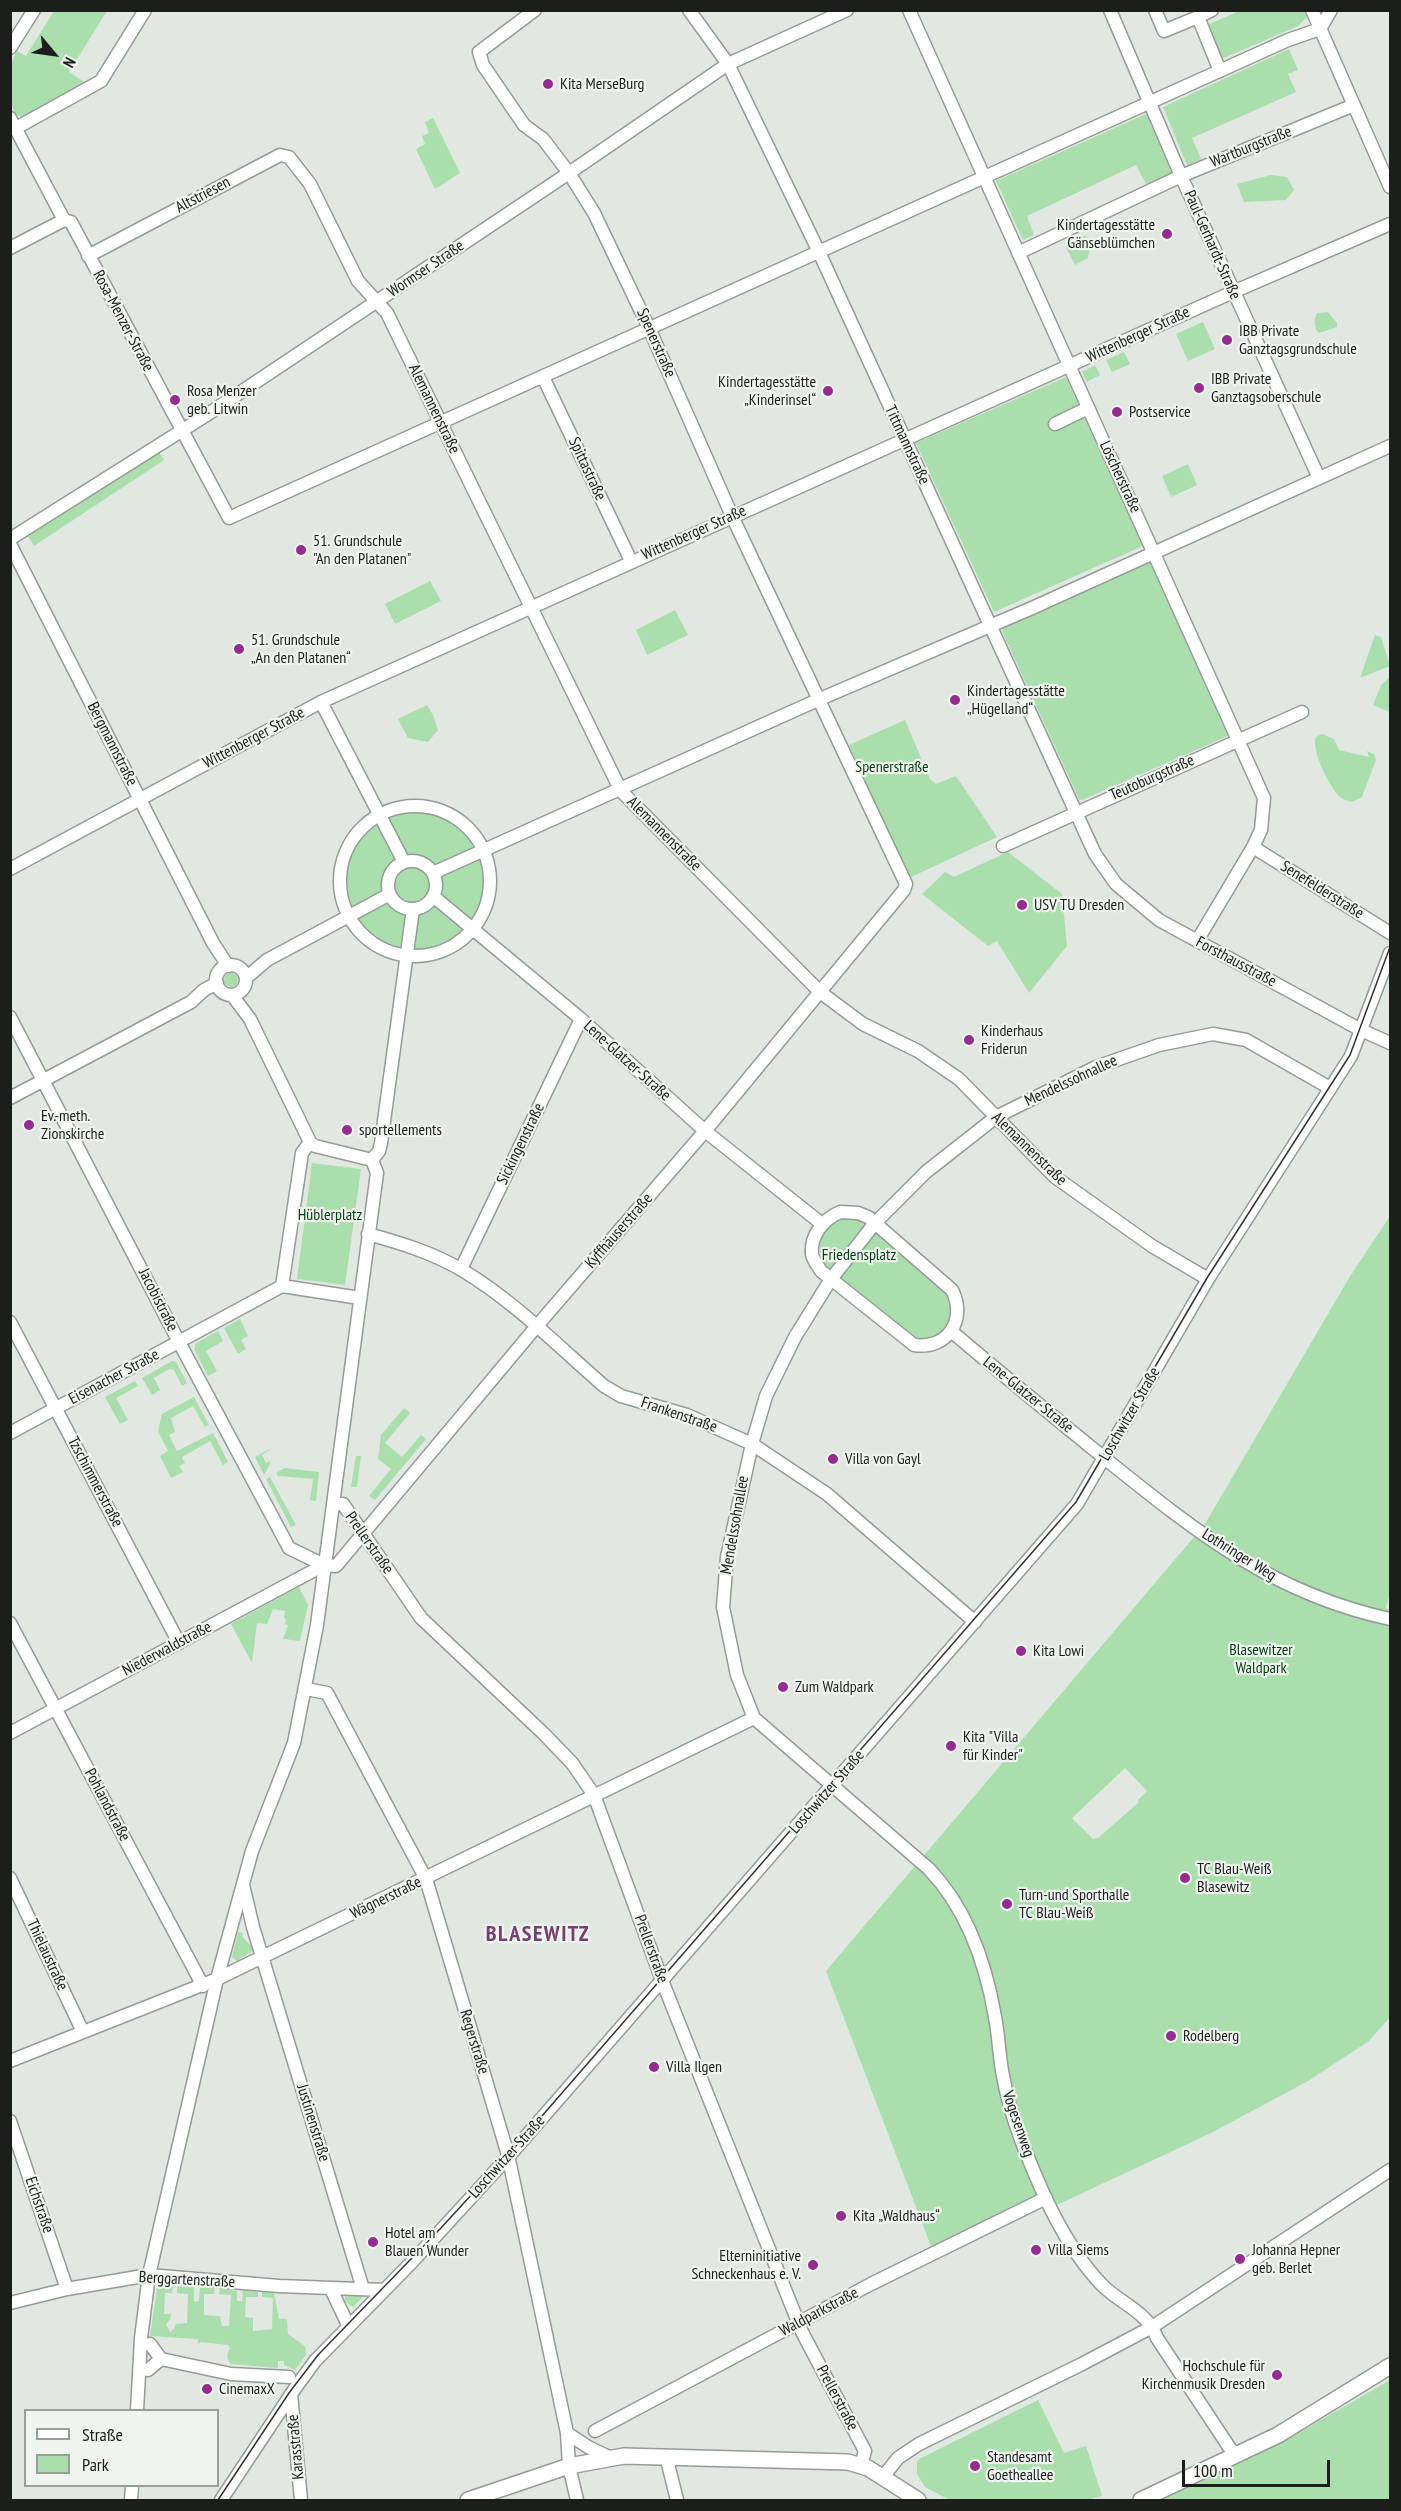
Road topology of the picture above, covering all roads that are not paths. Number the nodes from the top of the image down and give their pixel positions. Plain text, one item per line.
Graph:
1 (34, 10) edge
2 (145, 10) edge
3 (535, 10) edge
4 (689, 10) edge
5 (847, 10) edge
6 (909, 10) edge
7 (1110, 10) edge
8 (1155, 10) edge
9 (1212, 10) edge
10 (1312, 10) edge
11 (1331, 10) edge
12 (1198, 17) junction
13 (1320, 29) junction
14 (10, 48) edge
15 (728, 64) junction
16 (1220, 71) junction
17 (1149, 103) junction
18 (1354, 105) junction
19 (13, 123) edge
20 (569, 173) junction
21 (1181, 176) junction
22 (984, 177) junction
23 (309, 184) joint
24 (1390, 187) edge
25 (64, 220) junction
26 (1390, 224) edge
27 (10, 248) edge
28 (819, 252) junction
29 (1018, 253) junction
30 (88, 256) junction
31 (1233, 292) junction
32 (377, 302) junction
33 (650, 328) junction
34 (1070, 366) junction
35 (543, 377) junction
36 (1088, 408) junction
37 (441, 423) junction
38 (1055, 424) dead end
39 (180, 429) junction
40 (904, 439) junction
41 (1390, 446) edge
42 (1319, 478) junction
43 (732, 516) junction
44 (10, 539) edge
45 (10, 544) edge
46 (1154, 551) junction
47 (631, 561) junction
48 (529, 607) junction
49 (991, 626) junction
50 (820, 699) junction
51 (321, 702) junction
52 (1302, 712) dead end
53 (1239, 740) junction
54 (621, 791) junction
55 (140, 798) junction
56 (1075, 813) junction
57 (379, 815) junction
58 (1003, 846) dead end
59 (1253, 847) junction
60 (484, 851) junction
61 (404, 862) junction
62 (10, 869) edge
63 (433, 873) junction
64 (906, 884) joint
65 (1116, 884) joint
66 (390, 894) junction
67 (433, 896) junction
68 (413, 909) junction
69 (348, 917) junction
70 (472, 930) junction
71 (1390, 933) edge
72 (1197, 941) junction
73 (1390, 953) edge
74 (406, 956) junction
75 (233, 971) junction
76 (228, 990) junction
77 (820, 992) junction
78 (10, 1017) edge
79 (580, 1019) junction
80 (1363, 1030) junction
81 (1390, 1043) edge
82 (44, 1080) junction
83 (1330, 1088) junction
84 (10, 1098) edge
85 (996, 1117) junction
86 (705, 1131) junction
87 (310, 1142) junction
88 (372, 1160) junction
89 (822, 1224) junction
90 (875, 1224) junction
91 (368, 1234) junction
92 (460, 1269) junction
93 (1209, 1279) junction
94 (831, 1280) junction
95 (282, 1286) junction
96 (360, 1298) junction
97 (10, 1322) edge
98 (536, 1328) junction
99 (951, 1331) junction
100 (179, 1342) junction
101 (57, 1408) junction
102 (10, 1433) edge
103 (752, 1444) junction
104 (1105, 1458) junction
105 (333, 1504) junction
106 (363, 1535) junction
107 (324, 1565) junction
108 (1390, 1619) edge
109 (975, 1622) junction
110 (10, 1623) edge
111 (179, 1643) junction
112 (306, 1689) junction
113 (56, 1709) junction
114 (754, 1718) junction
115 (10, 1733) edge
116 (833, 1785) junction
117 (594, 1795) junction
118 (10, 1878) edge
119 (426, 1879) junction
120 (243, 1883) junction
121 (263, 1958) junction
122 (217, 1979) junction
123 (662, 1980) junction
124 (203, 1986) junction
125 (83, 2031) junction
126 (10, 2061) edge
127 (10, 2121) edge
128 (508, 2157) junction
129 (1390, 2170) edge
130 (1046, 2198) junction
131 (149, 2275) junction
132 (67, 2289) junction
133 (331, 2289) junction
134 (363, 2289) junction
135 (384, 2290) junction
136 (10, 2303) edge
137 (799, 2323) junction
138 (348, 2325) junction
139 (1152, 2327) junction
140 (150, 2344) dead end
141 (161, 2359) junction
142 (1390, 2366) edge
143 (148, 2370) dead end
144 (289, 2378) dead end
145 (291, 2394) junction
146 (137, 2409) edge
147 (595, 2431) dead end
148 (567, 2433) junction
149 (1235, 2456) junction
150 (666, 2457) junction
151 (611, 2458) junction
152 (858, 2459) junction
153 (569, 2466) junction
154 (879, 2475) junction
155 (221, 2500) edge
156 (301, 2500) edge
157 (468, 2500) edge
158 (577, 2500) edge
159 (677, 2500) edge
160 (918, 2500) edge
161 (1141, 2500) edge

1 - 14 street
2 - 19 street
3 - 20 street, Spenerstraße
4 - 15 street, Tittmannstraße
5 - 15 street, Wormser Straße
6 - 22 street, Löscherstraße
7 - 17 street, Paul-Gerhardt-Straße
8 - 12 street
9 - 12 street
10 - 13 street
11 - 13 street
12 - 16 street
13 - 16 street
13 - 18 street
15 - 20 street, Wormser Straße
15 - 28 street, Tittmannstraße
16 - 17 street
17 - 21 street, Paul-Gerhardt-Straße
17 - 22 street
18 - 21 street, Wartburgstraße
18 - 24 street
19 - 25 street, Rosa-Menzer-Straße
20 - 32 street, Wormser Straße
20 - 33 street, Spenerstraße
21 - 29 street, Wartburgstraße
21 - 31 street, Paul-Gerhardt-Straße
22 - 28 street
22 - 29 street, Löscherstraße
23 - 30 street, Altstriesen
23 - 32 street, Alemannenstraße
25 - 27 street
25 - 30 street, Rosa-Menzer-Straße
26 - 31 street, Wittenberger Straße
28 - 33 street
28 - 40 street, Tittmannstraße
29 - 34 street, Löscherstraße
30 - 39 street, Rosa-Menzer-Straße
31 - 34 street, Wittenberger Straße
31 - 42 street, Paul-Gerhardt-Straße
32 - 37 street, Alemannenstraße
32 - 39 street, Wormser Straße
33 - 35 street
33 - 43 street, Spenerstraße
34 - 36 street, Löscherstraße
34 - 40 street, Wittenberger Straße
35 - 37 street
35 - 47 street, Spittastraße
36 - 38 street
36 - 46 street, Löscherstraße
37 - 39 street, Rosa-Menzer-Straße
37 - 48 street, Alemannenstraße
39 - 44 street, Wormser Straße
40 - 43 street, Wittenberger Straße
40 - 49 street, Tittmannstraße
41 - 42 street
42 - 46 street
43 - 47 street, Wittenberger Straße
43 - 50 street, Spenerstraße
45 - 55 street, Bergmannstraße
46 - 49 street
46 - 53 street, Löscherstraße
47 - 48 street, Wittenberger Straße
48 - 51 street, Wittenberger Straße
48 - 54 street, Alemannenstraße
49 - 50 street
49 - 56 street, Tittmannstraße
50 - 54 street
50 - 64 street, Spenerstraße
51 - 55 street, Wittenberger Straße
51 - 57 street
52 - 53 street, Teutoburgstraße
53 - 56 street, Teutoburgstraße
53 - 59 street, Löscherstraße
54 - 60 street
54 - 77 street, Alemannenstraße
55 - 62 street, Wittenberger Straße
55 - 75 street, Bergmannstraße
56 - 58 street, Teutoburgstraße
56 - 65 street, Tittmannstraße
57 - 60 street
57 - 61 street
57 - 69 street
59 - 71 street, Senefelderstraße
59 - 72 street, Löscherstraße
60 - 63 street
60 - 70 street
61 - 63 street
61 - 66 street
63 - 67 street
64 - 77 street, Kyffhäuserstraße
65 - 72 street, Forsthausstraße
66 - 68 street
66 - 69 street
67 - 68 street
67 - 70 street, Lene-Glatzer-Straße
68 - 74 street
69 - 74 street
69 - 75 street
70 - 74 street
70 - 79 street, Lene-Glatzer-Straße
72 - 80 street, Forsthausstraße
73 - 80 street, Loschwitzer Straße
74 - 88 street
75 - 76 street
75 - 76 street
76 - 82 street
76 - 87 street
77 - 85 street, Alemannenstraße
77 - 86 street, Kyffhäuserstraße
78 - 82 street, Jacobistraße
79 - 86 street, Lene-Glatzer-Straße
79 - 92 street, Sickingenstraße
80 - 81 street, Forsthausstraße
80 - 83 street, Loschwitzer Straße
82 - 84 street
82 - 100 street, Jacobistraße
83 - 85 street, Mendelssohnallee
83 - 93 street, Loschwitzer Straße
85 - 90 street, Mendelssohnallee
85 - 93 street, Alemannenstraße
86 - 89 street, Lene-Glatzer-Straße
86 - 98 street, Kyffhäuserstraße
87 - 88 street
87 - 95 street
88 - 91 street
89 - 90 street
89 - 94 street
90 - 94 street
90 - 99 street
91 - 92 street, Frankenstraße
91 - 96 street
92 - 98 street, Frankenstraße
93 - 104 street, Loschwitzer Straße
94 - 99 street
94 - 103 street, Mendelssohnallee
95 - 96 street
95 - 100 street, Eisenacher Straße
96 - 105 street
97 - 101 street, Tzschimmerstraße
98 - 103 street, Frankenstraße
98 - 106 street, Kyffhäuserstraße
99 - 104 street, Lene-Glatzer-Straße
100 - 101 street, Eisenacher Straße
100 - 107 street, Jacobistraße
101 - 102 street, Eisenacher Straße
101 - 111 street, Tzschimmerstraße
103 - 109 street, Frankenstraße
103 - 114 street, Mendelssohnallee
104 - 108 street, Lothringer Weg
104 - 109 street, Loschwitzer Straße
105 - 106 street, Prellerstraße
105 - 107 street
106 - 107 street, Kyffhäuserstraße
106 - 117 street, Prellerstraße
107 - 111 street, Niederwaldstraße
107 - 112 street
109 - 116 street, Loschwitzer Straße
110 - 113 street, Pohlandstraße
111 - 113 street, Niederwaldstraße
112 - 119 street, Regerstraße
112 - 120 street
113 - 115 street, Niederwaldstraße
113 - 124 street, Pohlandstraße
114 - 116 street, Mendelssohnallee
114 - 117 street, Wägnerstraße
116 - 123 street, Loschwitzer Straße
116 - 130 street, Vogesenweg
117 - 119 street, Wägnerstraße
117 - 123 street, Prellerstraße
118 - 125 street, Thielaustraße
119 - 121 street, Wägnerstraße
119 - 128 street, Regerstraße
120 - 121 street, Justinenstraße
120 - 122 street
121 - 122 street, Wägnerstraße
121 - 134 street, Justinenstraße
122 - 124 street, Wägnerstraße
122 - 131 street
123 - 128 street, Loschwitzer Straße
123 - 137 street, Prellerstraße
124 - 125 street, Wägnerstraße
125 - 126 street, Wägnerstraße
127 - 132 street, Eichstraße
128 - 135 street, Loschwitzer Straße
128 - 148 street, Regerstraße
129 - 139 street
130 - 137 street, Waldparkstraße
130 - 139 street, Vogesenweg
131 - 132 street, Berggartenstraße
131 - 133 street, Berggartenstraße
131 - 146 street
132 - 136 street, Berggartenstraße
133 - 134 street, Berggartenstraße
133 - 138 street
134 - 135 street, Berggartenstraße
135 - 138 street, Loschwitzer Straße
137 - 147 street, Waldparkstraße
137 - 152 street, Prellerstraße
138 - 145 street, Loschwitzer Straße
139 - 149 street, Vogesenweg
139 - 154 street
140 - 141 street
141 - 143 street
141 - 144 street
142 - 149 main road
145 - 155 street, Loschwitzer Straße
145 - 156 street, Karasstraße
148 - 151 street
148 - 153 street, Regerstraße
149 - 161 main road
150 - 151 main road
150 - 152 main road
150 - 159 street
151 - 153 main road
152 - 154 main road
153 - 157 main road
153 - 158 street, Regerstraße
154 - 160 main road

